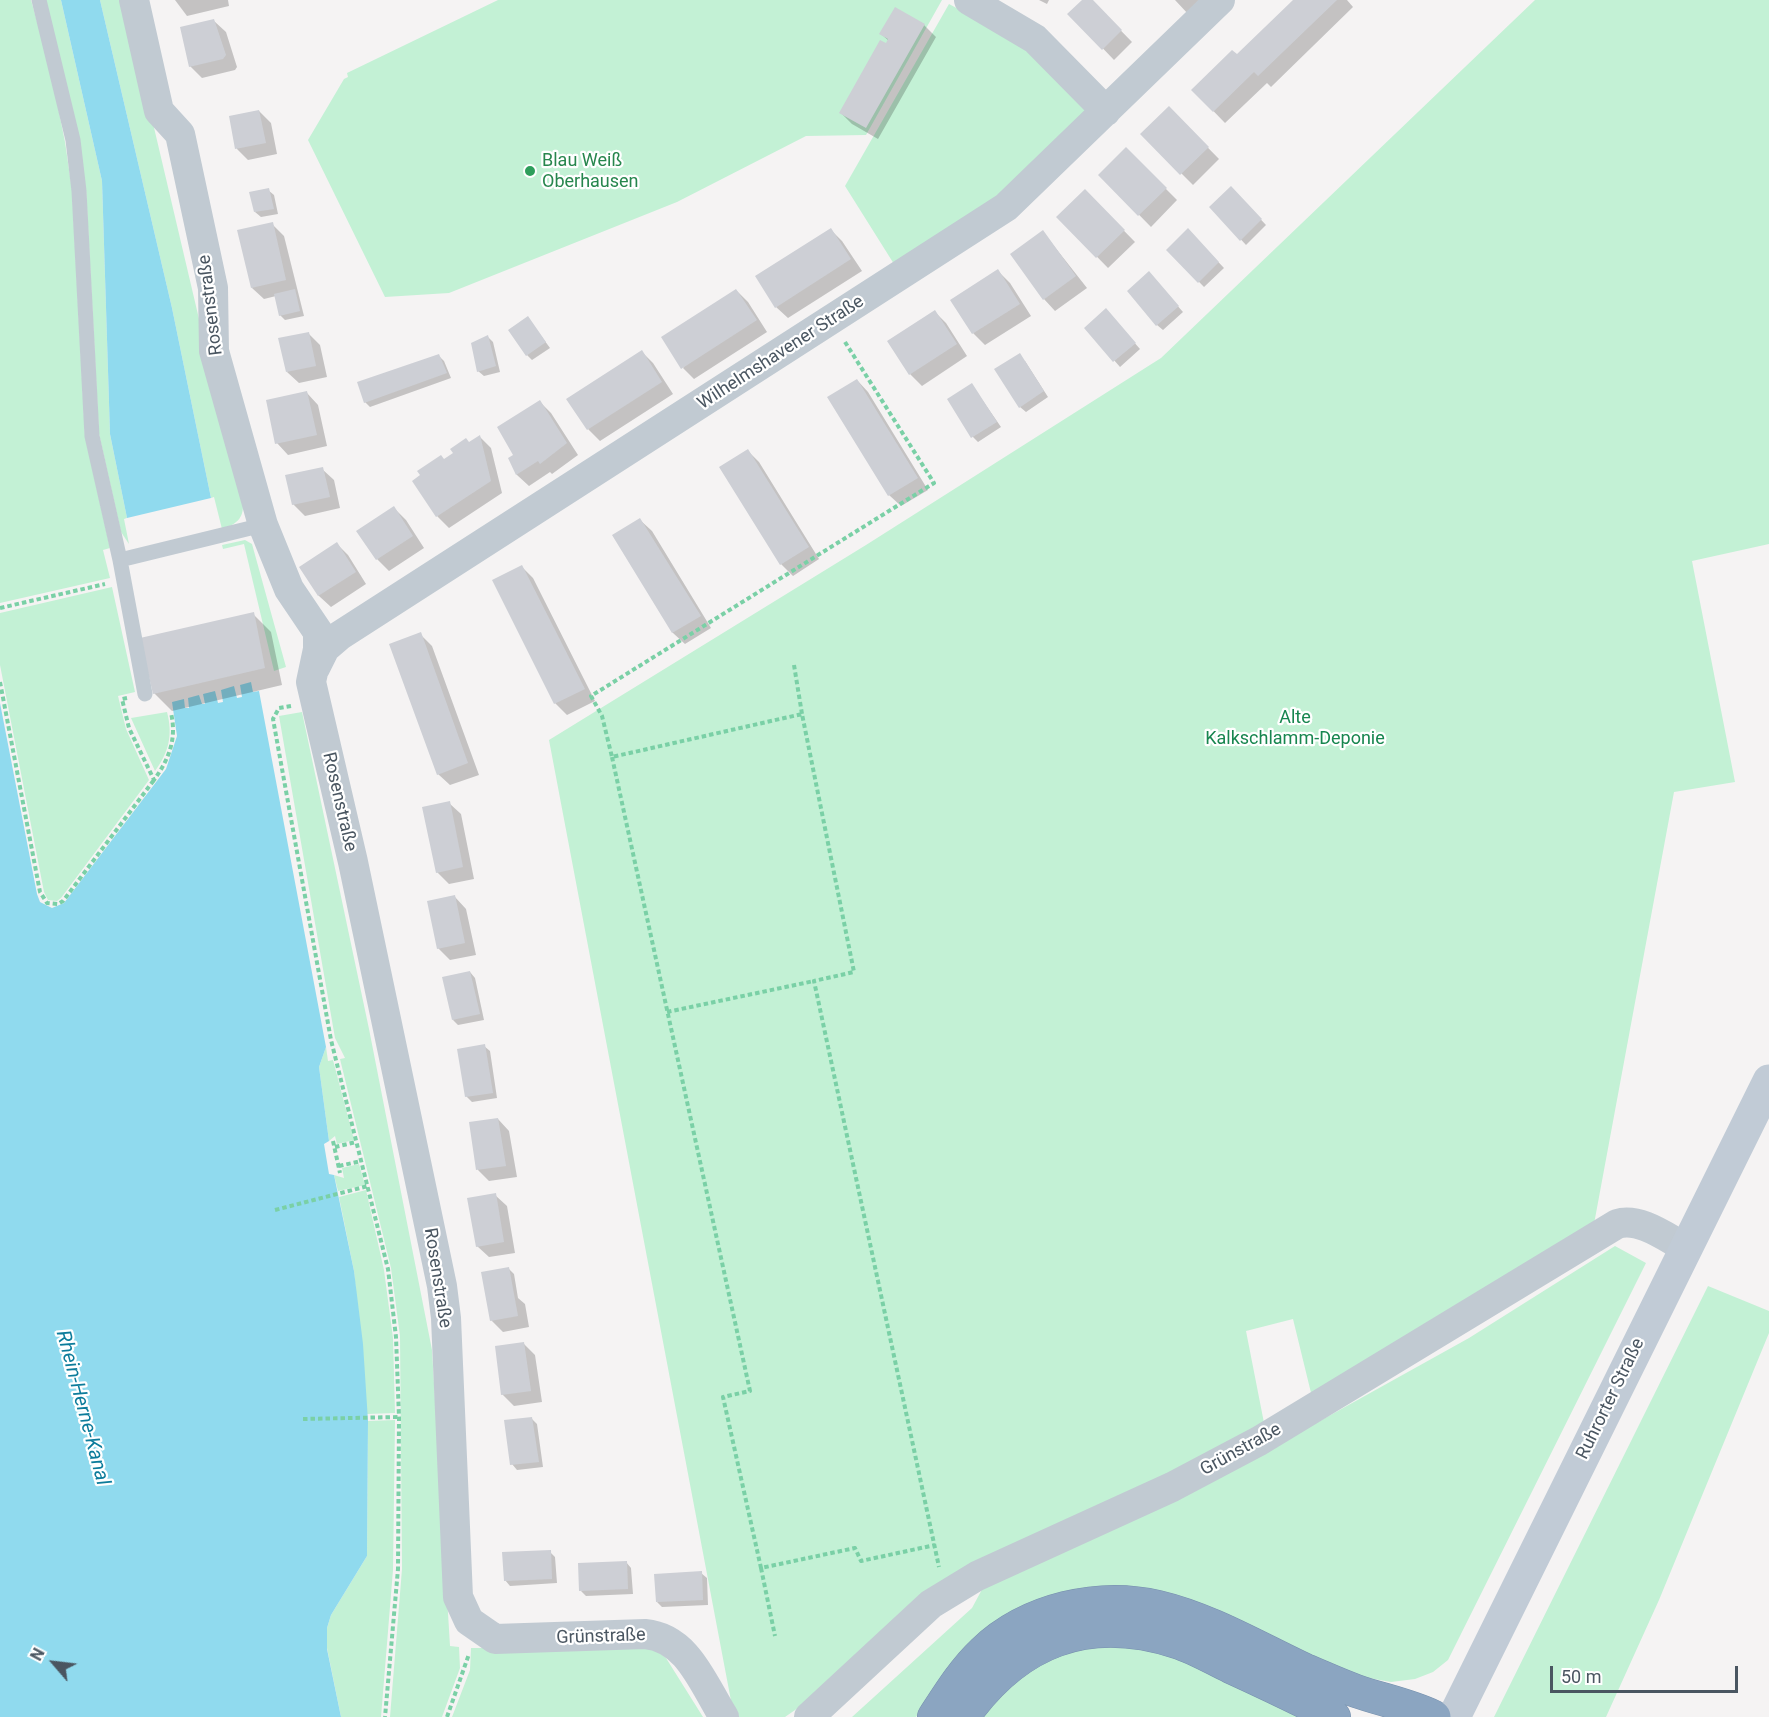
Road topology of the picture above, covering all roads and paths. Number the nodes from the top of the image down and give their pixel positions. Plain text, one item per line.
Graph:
1 (39, 0) edge
2 (134, 0) edge
3 (969, 0) edge
4 (1220, 0) edge
5 (1106, 111) junction
6 (831, 320) junction
7 (263, 525) junction
8 (120, 560) junction
9 (124, 580) junction
10 (0, 608) edge
11 (794, 665) dead end
12 (315, 668) junction
13 (0, 682) edge
14 (145, 694) dead end
15 (315, 702) junction
16 (124, 705) dead end
17 (171, 713) dead end
18 (802, 714) junction
19 (612, 757) junction
20 (154, 780) junction
21 (814, 981) junction
22 (667, 1012) junction
23 (1769, 1081) edge
24 (333, 1141) dead end
25 (356, 1142) junction
26 (334, 1147) junction
27 (362, 1161) junction
28 (339, 1166) junction
29 (340, 1173) dead end
30 (368, 1186) junction
31 (276, 1210) dead end
32 (1686, 1248) junction
33 (399, 1417) junction
34 (303, 1419) dead end
35 (935, 1545) junction
36 (760, 1568) junction
37 (946, 1594) junction
38 (475, 1627) junction
39 (775, 1636) dead end
40 (385, 1717) edge
41 (447, 1717) edge
42 (724, 1717) edge
43 (809, 1717) edge
44 (934, 1717) edge
45 (963, 1717) edge
46 (1334, 1717) edge
47 (1434, 1717) edge
48 (1454, 1717) edge

1 - 8 lane
2 - 7 street, Rosenstraße
3 - 5 street
4 - 5 street, Wilhelmshavener Straße
5 - 6 street, Wilhelmshavener Straße
6 - 12 street, Wilhelmshavener Straße
6 - 19 path
7 - 8 lane
7 - 12 street, Rosenstraße
8 - 9 lane
9 - 10 path
9 - 14 lane
11 - 18 path
12 - 15 street, Rosenstraße
13 - 20 path
15 - 25 path
15 - 38 street, Rosenstraße
16 - 20 path
17 - 20 path
18 - 19 path
18 - 21 path
19 - 22 path
21 - 22 path
21 - 35 path
22 - 36 path
23 - 32 main road, Ruhrorter Straße
24 - 26 path
25 - 26 path
25 - 27 path
26 - 28 path
27 - 28 path
27 - 30 path
28 - 29 path
30 - 31 path
30 - 33 path
32 - 37 street, Grünstraße
32 - 48 main road, Ruhrorter Straße
33 - 34 path
33 - 40 path
35 - 36 path
35 - 37 path
36 - 39 path
37 - 43 street, Grünstraße
38 - 41 path
38 - 42 street, Grünstraße
44 - 47 highway
45 - 46 highway

